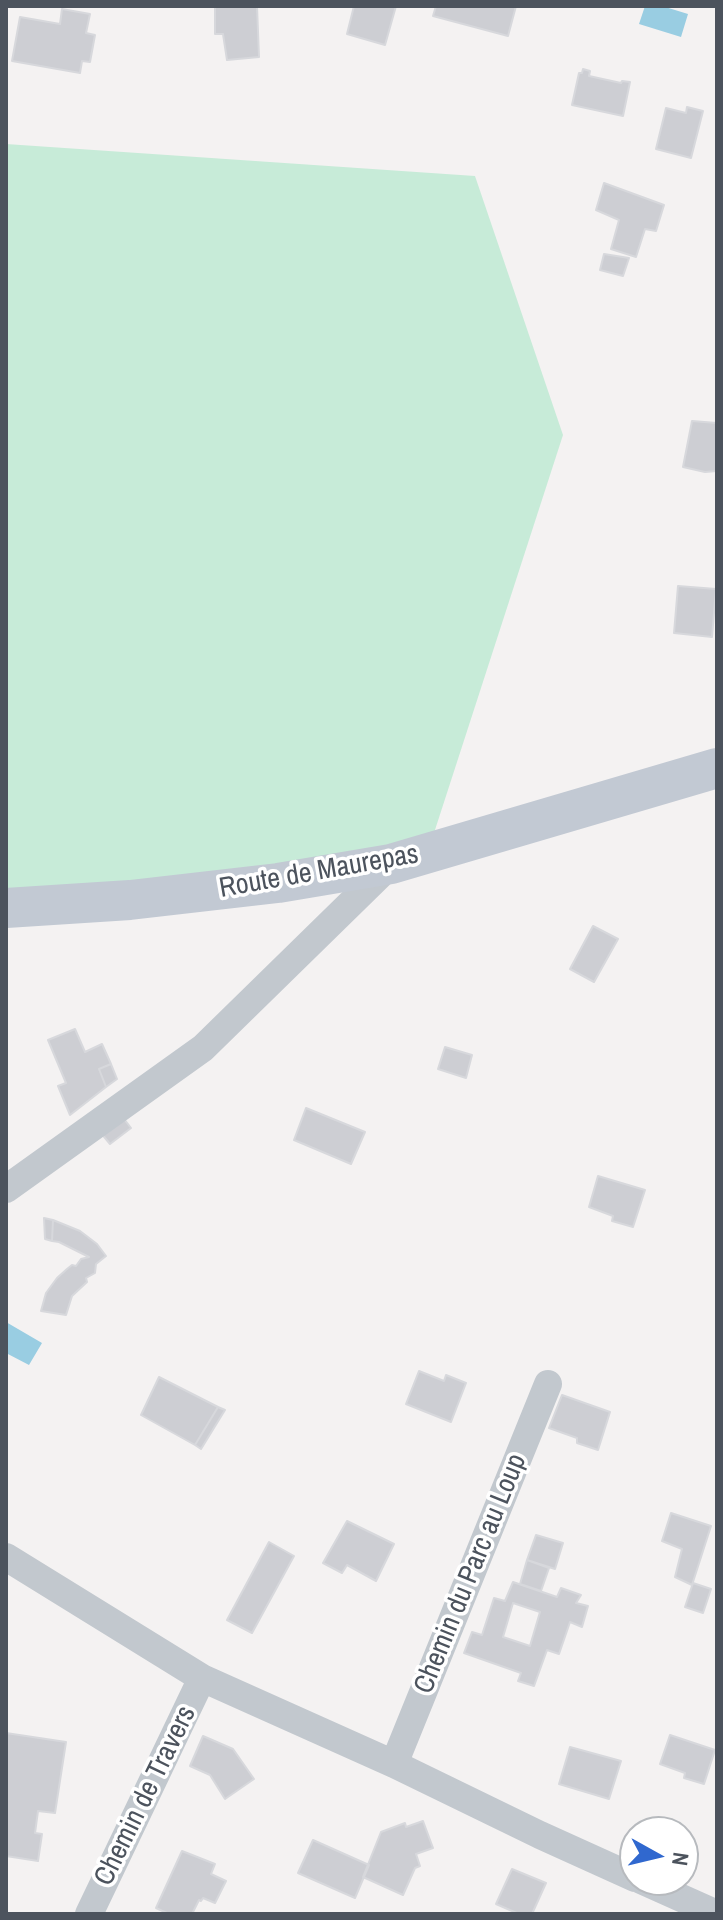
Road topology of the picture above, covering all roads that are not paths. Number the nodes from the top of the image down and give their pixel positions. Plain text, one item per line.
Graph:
1 (717, 768) edge
2 (391, 864) junction
3 (6, 908) edge
4 (6, 1189) edge
5 (548, 1384) dead end
6 (6, 1557) edge
7 (202, 1678) junction
8 (394, 1764) junction
9 (619, 1871) edge
10 (677, 1896) edge
11 (89, 1914) edge
12 (717, 1914) edge

1 - 2 street, Route de Maurepas
2 - 3 street, Route de Maurepas
2 - 4 street
5 - 8 street, Chemin du Parc au Loup
6 - 7 street
7 - 8 street
7 - 11 street, Chemin de Travers
8 - 9 street
10 - 12 street

